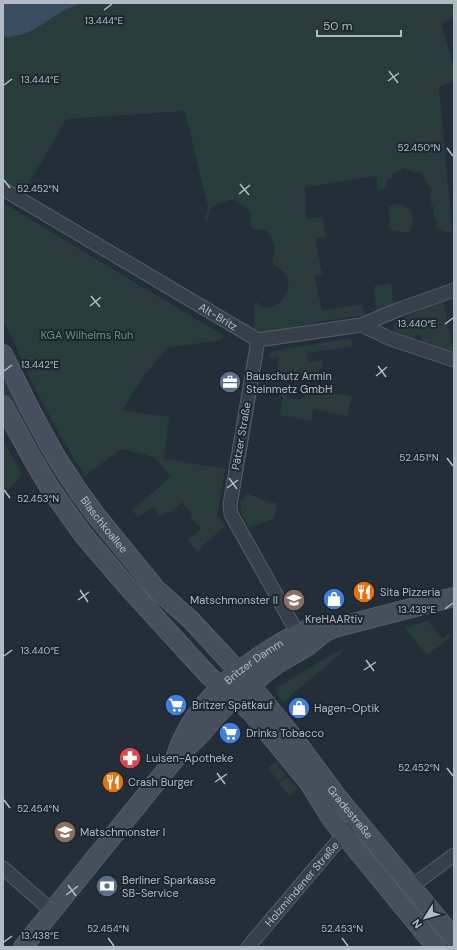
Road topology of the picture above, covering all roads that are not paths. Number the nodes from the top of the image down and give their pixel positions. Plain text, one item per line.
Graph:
1 (3, 189) edge
2 (454, 290) edge
3 (361, 324) junction
4 (258, 340) junction
5 (3, 354) edge
6 (454, 360) edge
7 (3, 405) edge
8 (454, 597) edge
9 (325, 632) junction
10 (298, 634) junction
11 (244, 678) junction
12 (220, 686) junction
13 (234, 698) junction
14 (175, 759) junction
15 (358, 822) junction
16 (344, 834) junction
17 (454, 856) edge
18 (3, 868) edge
19 (412, 886) junction
20 (52, 912) junction
21 (454, 938) edge
22 (23, 947) edge
23 (248, 947) edge
24 (436, 947) edge

1 - 4 street, Alt-Britz
2 - 3 street
3 - 4 street
3 - 6 street
4 - 10 street, Pätzer Straße
5 - 11 main road, Blaschkoallee
7 - 12 main road, Blaschkoallee
8 - 9 main road, Britzer Damm
9 - 10 main road, Britzer Damm
9 - 11 main road, Britzer Damm
10 - 11 main road, Britzer Damm
11 - 12 main road, Britzer Damm
11 - 13 main road, Britzer Damm
11 - 15 main road, Gradestraße
12 - 13 main road, Blaschkoallee
12 - 14 main road, Britzer Damm
13 - 14 main road, Britzer Damm
13 - 16 main road, Gradestraße
14 - 20 main road, Britzer Damm
15 - 16 street, Holzmindener Straße
15 - 19 main road, Gradestraße
16 - 23 street, Holzmindener Straße
16 - 24 main road, Gradestraße
17 - 19 street
18 - 20 street
19 - 21 main road, Gradestraße
20 - 22 main road, Britzer Damm

